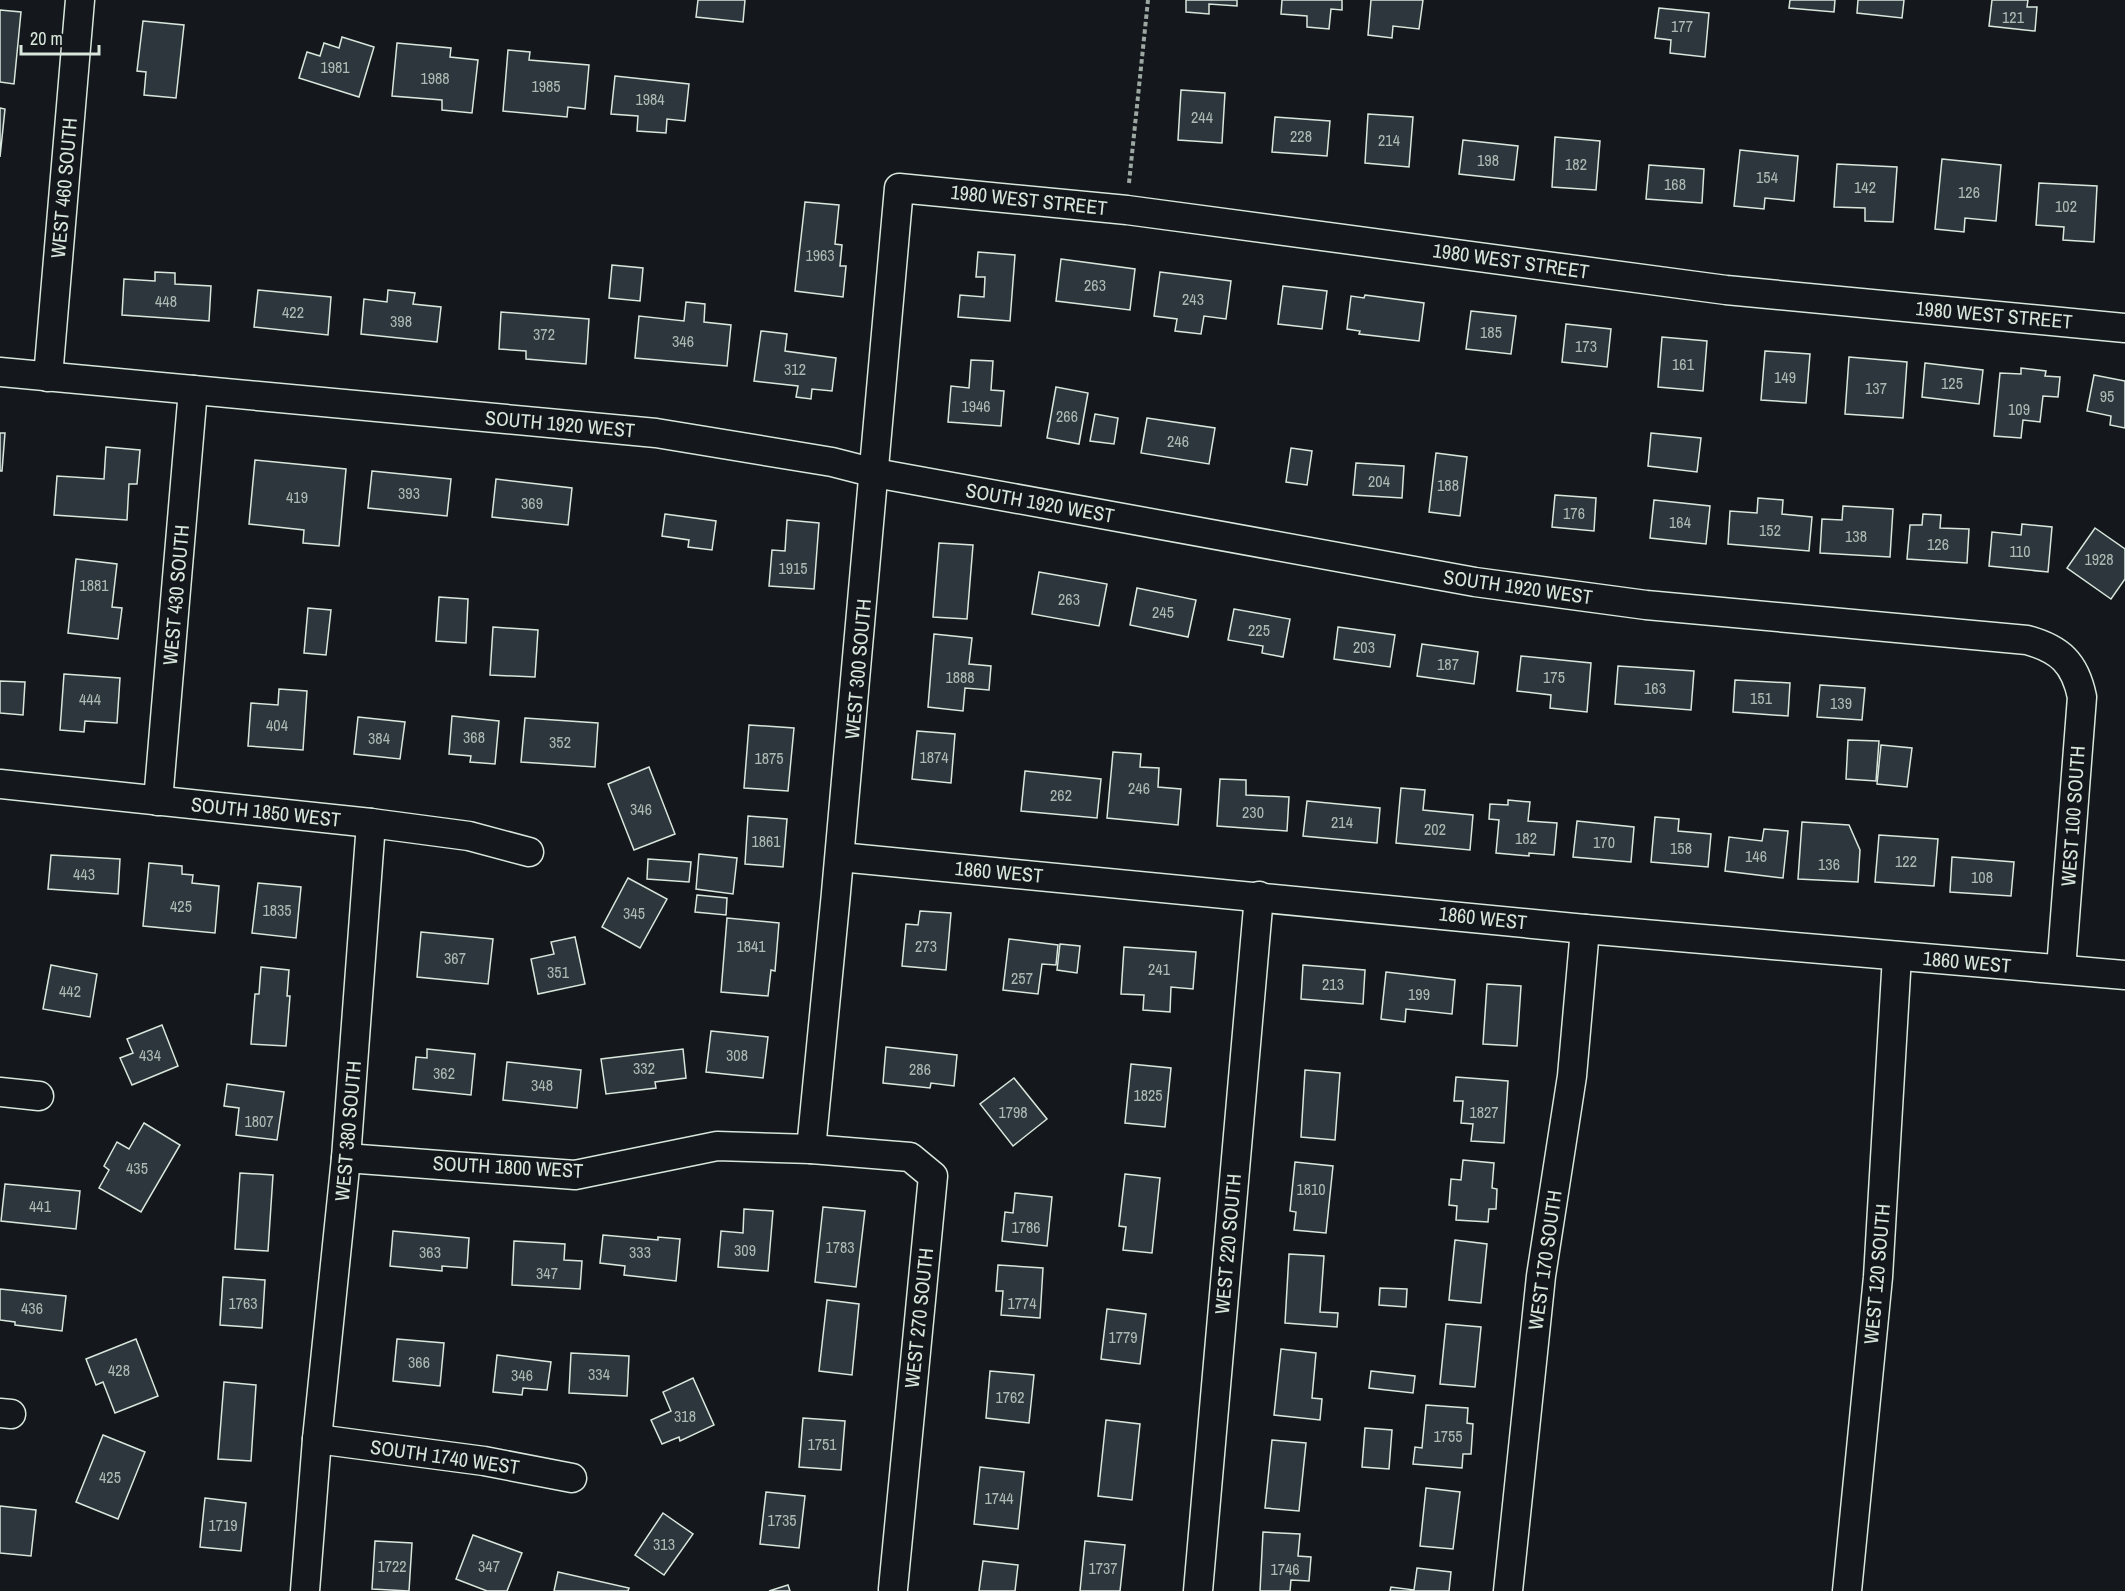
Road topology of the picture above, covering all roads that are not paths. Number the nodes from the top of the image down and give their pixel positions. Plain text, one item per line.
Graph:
1 (80, 0) edge
2 (898, 188) joint
3 (2125, 328) edge
4 (0, 372) edge
5 (48, 377) junction
6 (193, 390) junction
7 (875, 473) junction
8 (2070, 665) joint
9 (0, 784) edge
10 (158, 801) junction
11 (371, 823) junction
12 (529, 852) dead end
13 (840, 857) junction
14 (1259, 896) junction
15 (1585, 928) junction
16 (1897, 956) junction
17 (2061, 969) junction
18 (2125, 975) edge
19 (0, 1092) edge
20 (39, 1096) dead end
21 (811, 1149) junction
22 (346, 1158) junction
23 (317, 1439) junction
24 (572, 1478) dead end
25 (893, 1589) dead end
26 (305, 1591) edge
27 (1198, 1591) edge
28 (1508, 1591) edge
29 (1847, 1591) edge

1 - 5 street, WEST 460 SOUTH
2 - 3 street, 1980 WEST STREET
2 - 7 street, WEST 300 SOUTH
4 - 5 street, SOUTH 1920 WEST
5 - 6 street, SOUTH 1920 WEST
6 - 7 street, SOUTH 1920 WEST
6 - 10 street, WEST 430 SOUTH
7 - 8 street, SOUTH 1920 WEST
7 - 13 street, WEST 300 SOUTH
8 - 17 street, WEST 100 SOUTH
9 - 10 street, SOUTH 1850 WEST
10 - 11 street, SOUTH 1850 WEST
11 - 12 street, SOUTH 1850 WEST
11 - 22 street, WEST 380 SOUTH
13 - 14 street, 1860 WEST
13 - 21 street, WEST 300 SOUTH
14 - 15 street, 1860 WEST
14 - 27 street, WEST 220 SOUTH
15 - 16 street, 1860 WEST
15 - 28 street, WEST 170 SOUTH
16 - 17 street, 1860 WEST
16 - 29 street, WEST 120 SOUTH
17 - 18 street, 1860 WEST
19 - 20 street
21 - 22 street, SOUTH 1800 WEST
21 - 25 street, WEST 270 SOUTH
22 - 23 street, WEST 380 SOUTH
23 - 24 street, SOUTH 1740 WEST
23 - 26 street, WEST 380 SOUTH

